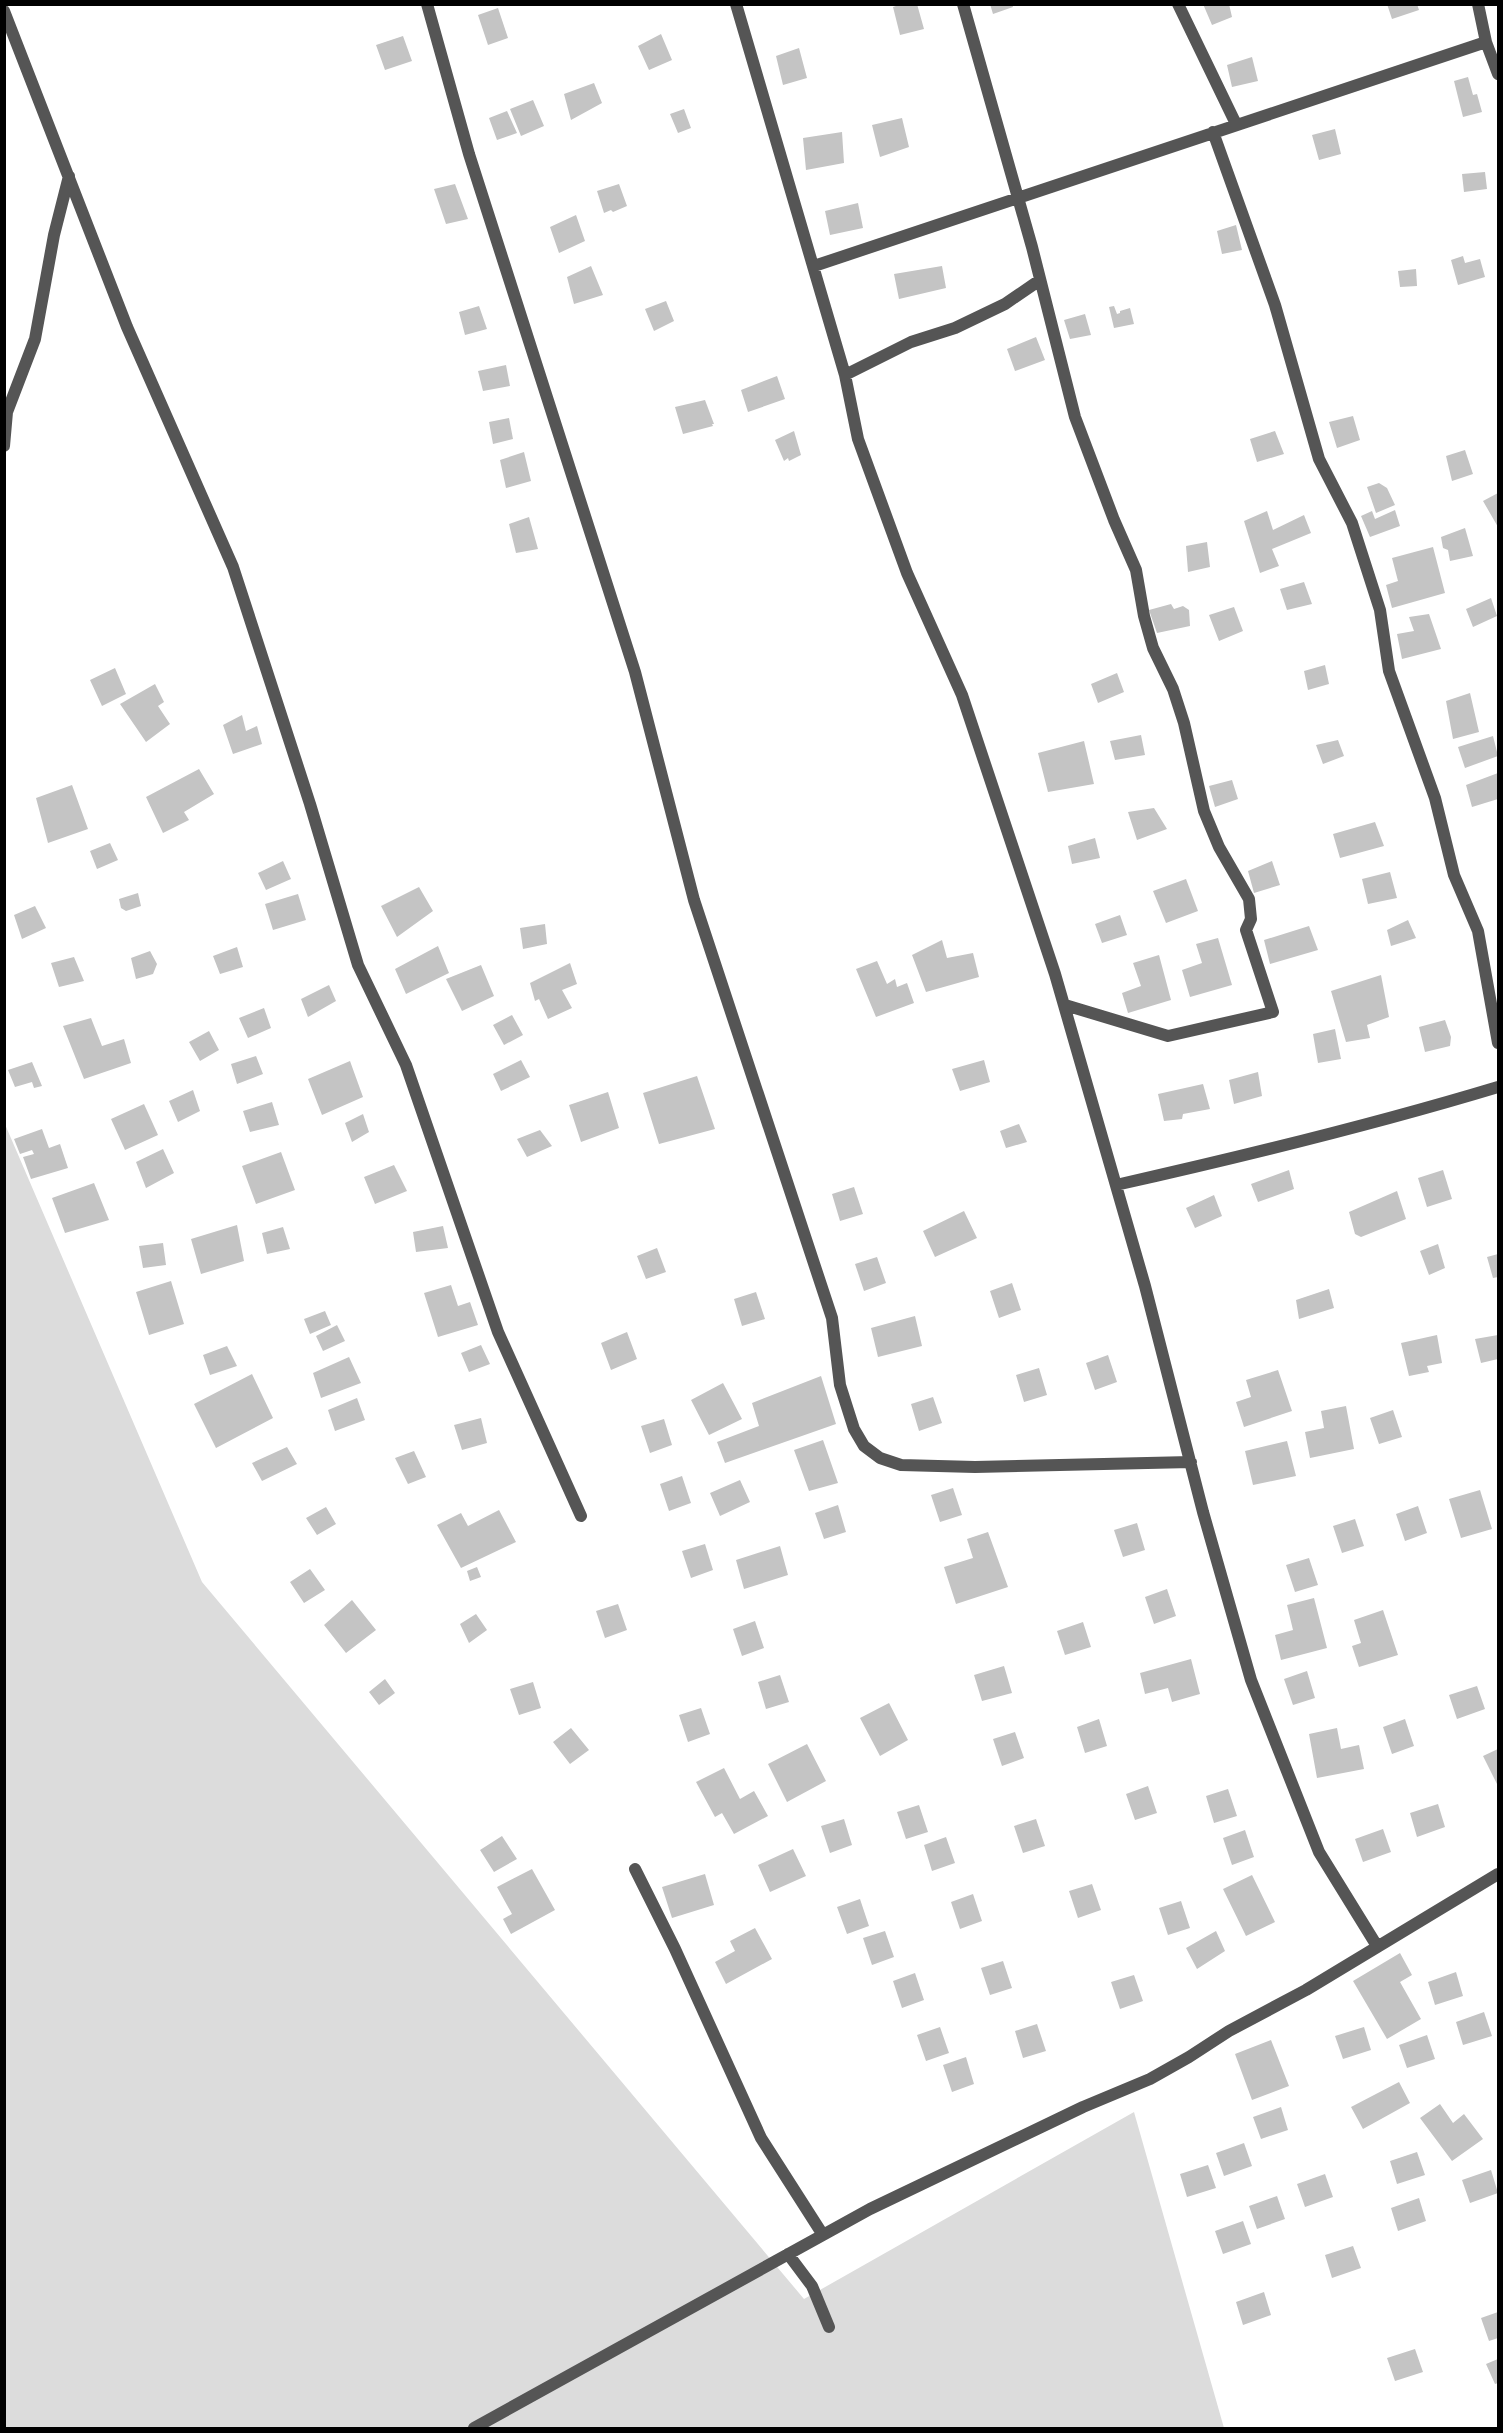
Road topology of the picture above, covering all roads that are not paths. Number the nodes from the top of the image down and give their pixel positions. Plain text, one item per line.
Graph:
1 (428, 4) edge
2 (736, 4) edge
3 (963, 4) edge
4 (1178, 4) edge
5 (1478, 4) edge
6 (4, 10) edge
7 (1486, 42) junction
8 (1498, 74) edge
9 (1236, 124) junction
10 (1213, 132) junction
11 (69, 176) junction
12 (1018, 198) junction
13 (814, 266) junction
14 (1040, 280) junction
15 (845, 375) junction
16 (4, 446) edge
17 (1065, 1005) junction
18 (1498, 1042) edge
19 (1498, 1087) edge
20 (1116, 1185) junction
21 (1191, 1462) junction
22 (581, 1516) dead end
23 (635, 1869) dead end
24 (1498, 1874) edge
25 (1377, 1946) junction
26 (823, 2235) junction
27 (788, 2254) junction
28 (829, 2327) dead end
29 (474, 2428) edge

1 - 21 street
2 - 13 street
3 - 12 street
4 - 9 street
5 - 7 street
6 - 11 street
7 - 8 street
7 - 9 street
9 - 10 street
10 - 12 street
10 - 18 street
11 - 16 street
11 - 22 street
12 - 13 street
12 - 14 street
13 - 15 street
14 - 15 street
14 - 17 street
15 - 17 street
17 - 20 street
19 - 20 street
20 - 21 street
21 - 25 street
23 - 26 street
24 - 25 street
25 - 26 street
26 - 27 street
27 - 28 street
27 - 29 street

